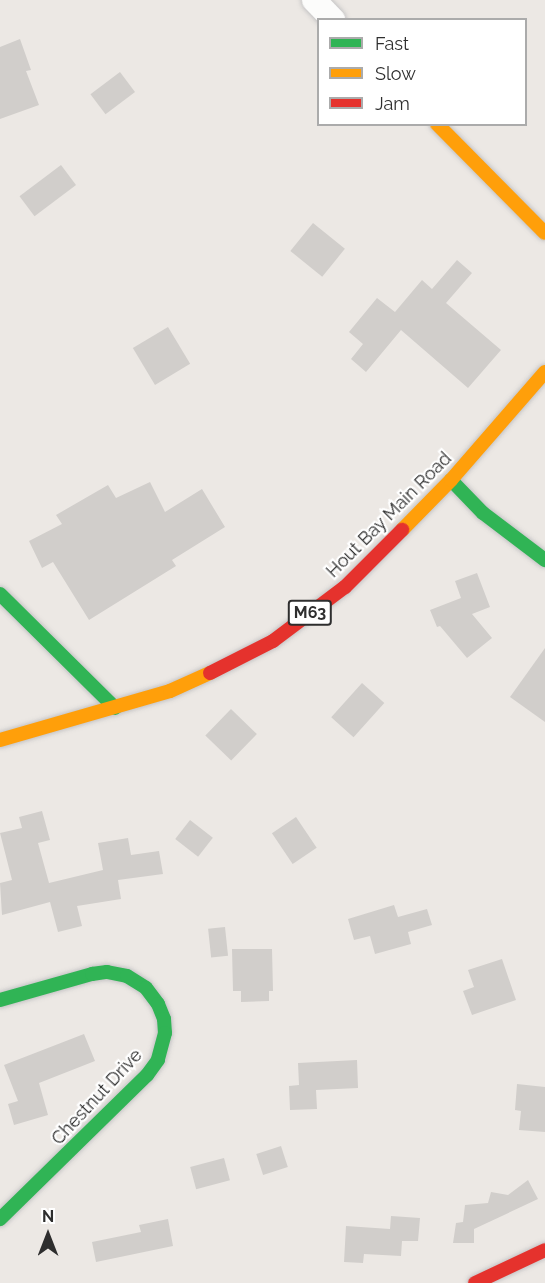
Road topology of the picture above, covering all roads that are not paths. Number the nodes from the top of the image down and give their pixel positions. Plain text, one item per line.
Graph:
1 (314, 0) edge
2 (331, 18) edge
3 (439, 126) edge
4 (545, 233) edge
5 (545, 372) edge
6 (451, 480) junction
7 (545, 560) edge
8 (0, 594) edge
9 (115, 708) junction
10 (0, 740) edge
11 (0, 1000) edge
12 (0, 1219) edge
13 (545, 1250) edge
14 (476, 1283) edge

1 - 2 street
3 - 4 street
5 - 6 street, Hout Bay Main Road / M63
6 - 7 street
6 - 9 street, Hout Bay Main Road / M63
8 - 9 street
9 - 10 street, Hout Bay Main Road / M63
11 - 12 street, Chestnut Drive
13 - 14 street

